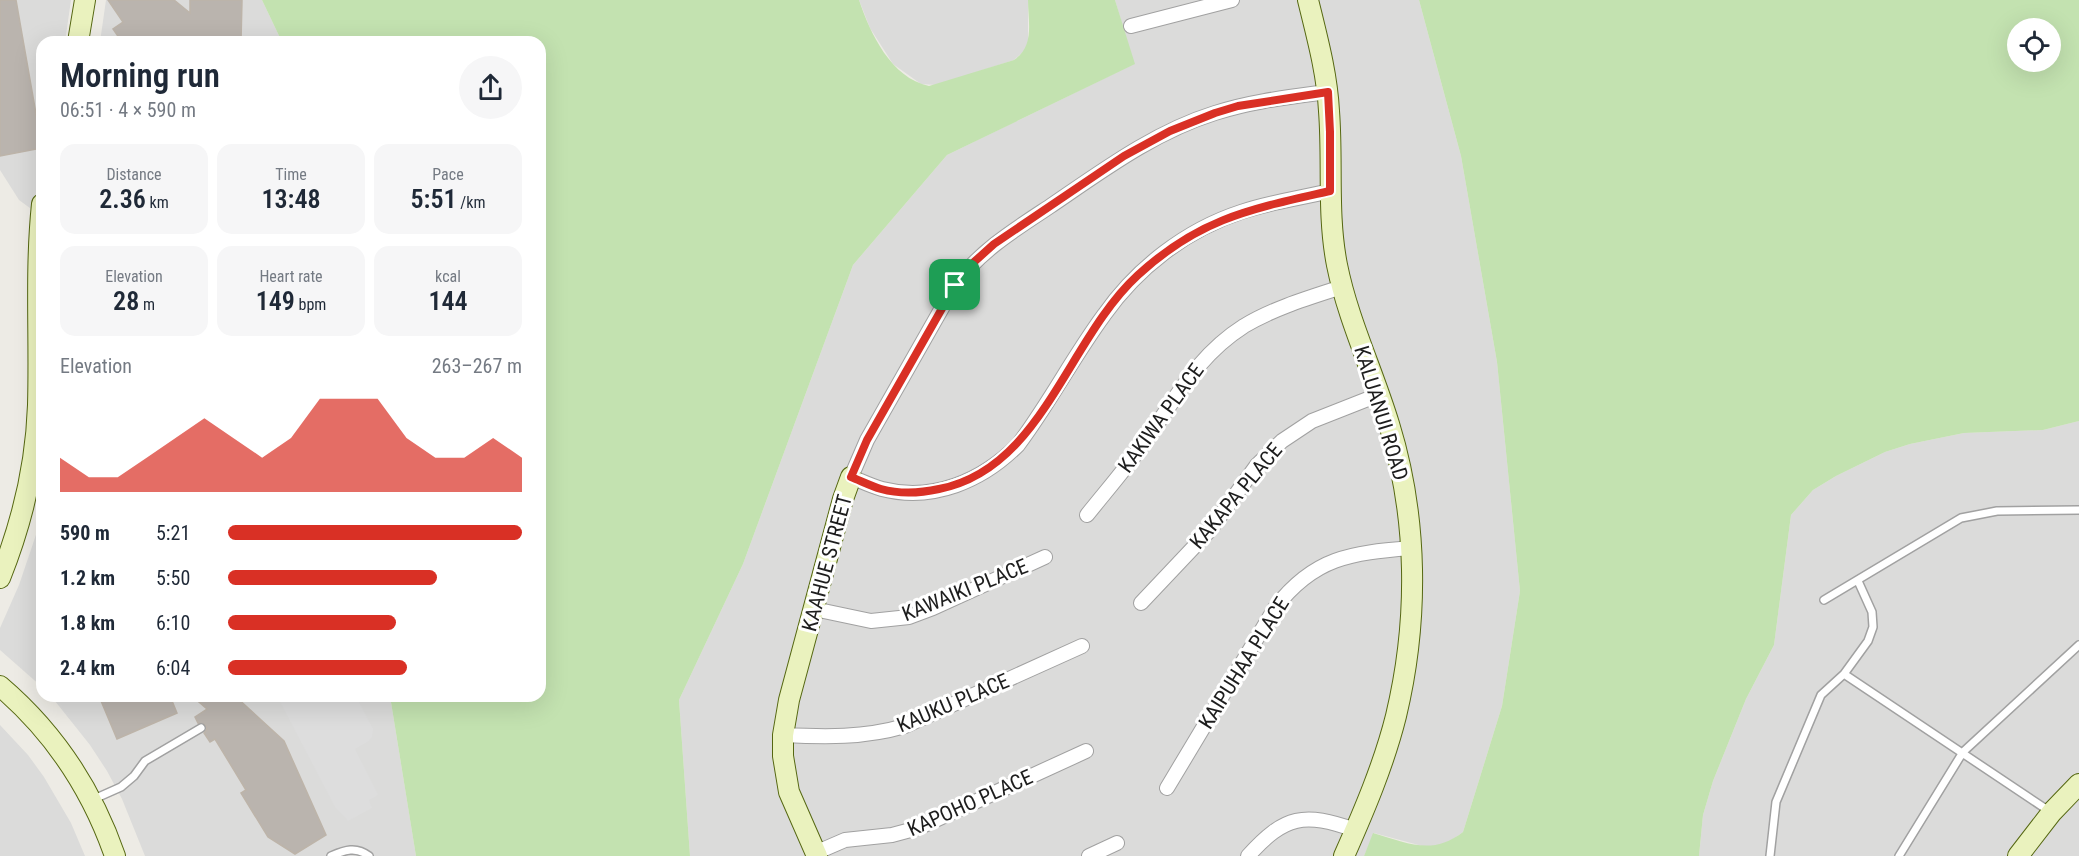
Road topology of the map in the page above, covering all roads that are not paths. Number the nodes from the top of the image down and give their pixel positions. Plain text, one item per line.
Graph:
1 (86, 0) edge
2 (1232, 0) edge
3 (1308, 0) edge
4 (1131, 26) dead end
5 (79, 36) edge
6 (1328, 92) junction
7 (1330, 191) junction
8 (1342, 287) junction
9 (1378, 395) junction
10 (36, 433) edge
11 (851, 477) junction
12 (2079, 510) edge
13 (1087, 516) dead end
14 (1411, 548) junction
15 (1045, 557) dead end
16 (0, 578) edge
17 (1858, 581) junction
18 (1824, 600) dead end
19 (1141, 603) dead end
20 (814, 609) junction
21 (2079, 645) edge
22 (1082, 646) dead end
23 (1844, 674) junction
24 (0, 686) edge
25 (201, 728) dead end
26 (783, 735) junction
27 (1086, 751) dead end
28 (1963, 752) junction
29 (2079, 784) edge
30 (1167, 788) dead end
31 (91, 800) junction
32 (2052, 812) junction
33 (1355, 830) junction
34 (1117, 843) dead end
35 (816, 854) edge
36 (115, 856) edge
37 (331, 856) edge
38 (369, 856) edge
39 (1089, 856) edge
40 (1248, 856) edge
41 (1344, 856) edge
42 (1770, 856) edge
43 (1899, 856) edge
44 (2018, 856) edge

1 - 5 street
2 - 4 street
3 - 6 street, KALUANUI ROAD
6 - 7 street, KALUANUI ROAD
6 - 11 street, KAAHUE STREET
7 - 8 street, KALUANUI ROAD
7 - 11 street
8 - 9 street, KALUANUI ROAD
8 - 13 street, KAKIWA PLACE
9 - 14 street, KALUANUI ROAD
9 - 19 street, KAKAPA PLACE
10 - 16 street
11 - 20 street, KAAHUE STREET
12 - 17 lane
14 - 30 street, KAIPUHAA PLACE
14 - 33 street, KALUANUI ROAD
15 - 20 street, KAWAIKI PLACE
17 - 18 lane
17 - 23 lane
20 - 26 street, KAAHUE STREET
21 - 28 lane
22 - 26 street, KAUKU PLACE
23 - 28 lane
23 - 42 lane
24 - 31 street
25 - 31 lane
26 - 35 street, KAAHUE STREET
27 - 35 street, KAPOHO PLACE
28 - 32 lane
28 - 43 lane
29 - 32 street
31 - 36 street
32 - 44 street
33 - 40 street
33 - 41 street, KALUANUI ROAD
34 - 39 street
37 - 38 lane

